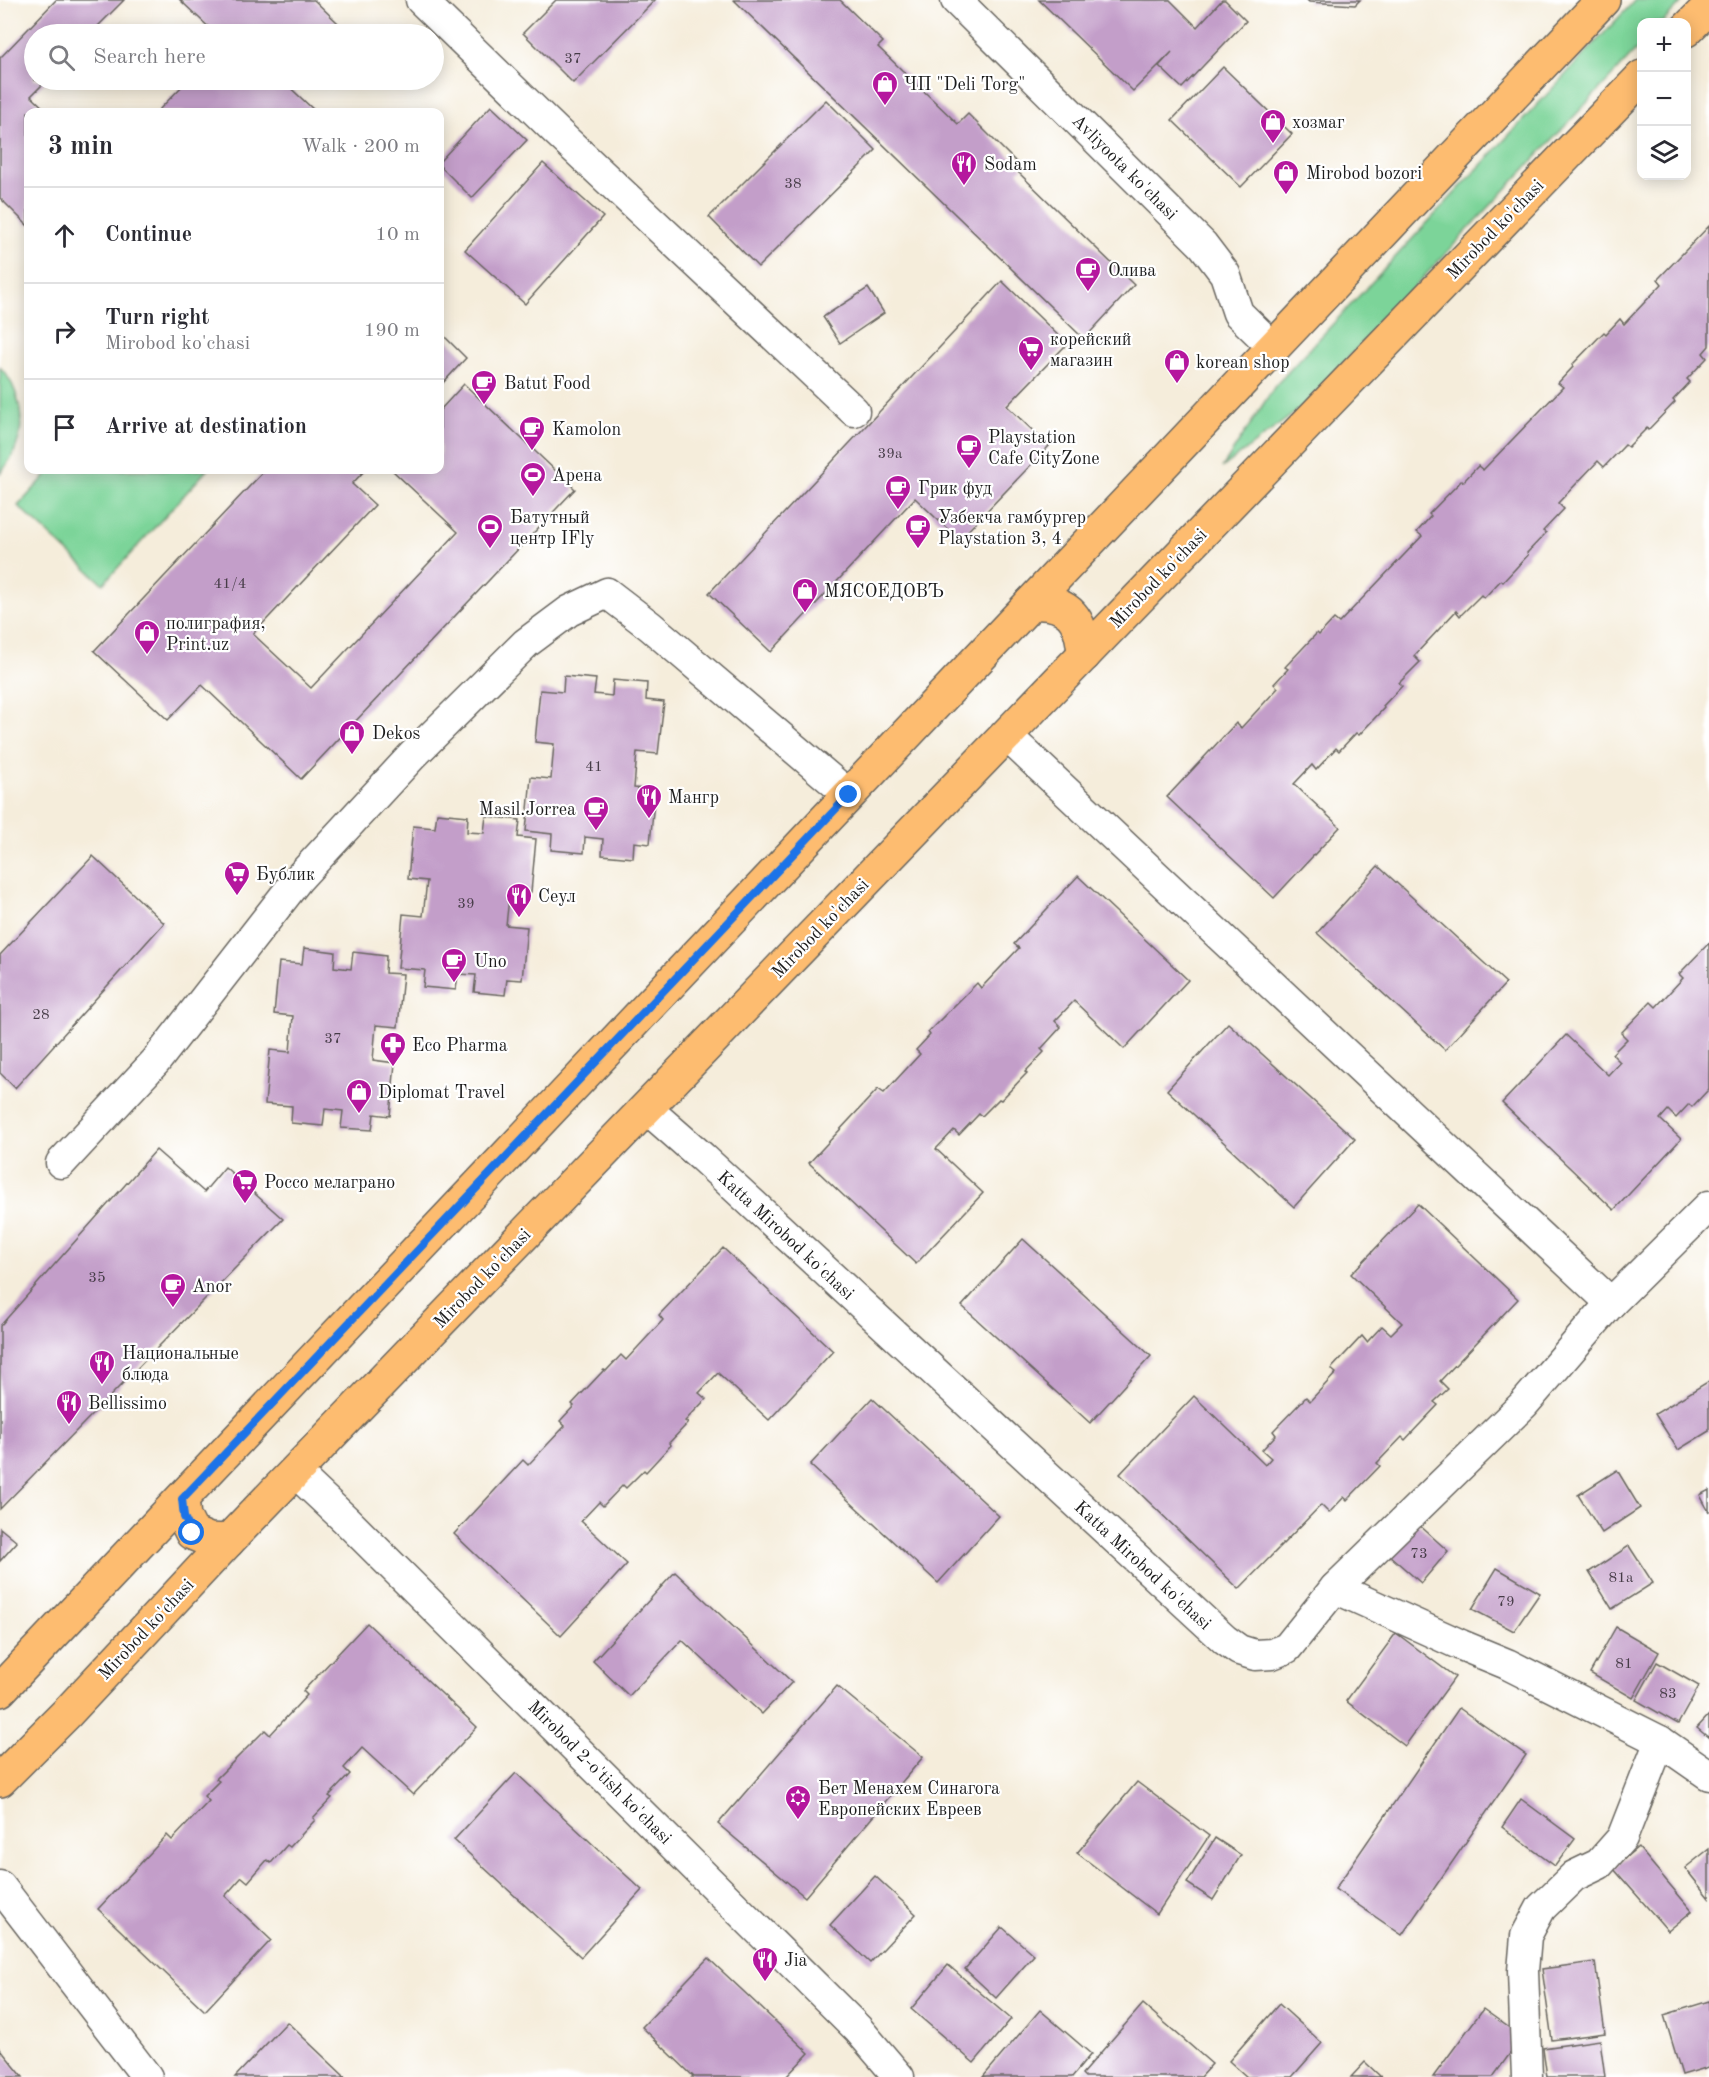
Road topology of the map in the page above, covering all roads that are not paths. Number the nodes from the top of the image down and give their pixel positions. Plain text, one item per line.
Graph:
1 (421, 0) edge
2 (956, 0) edge
3 (1603, 0) edge
4 (1709, 7) edge
5 (1691, 25) edge
6 (1637, 81) edge
7 (1274, 348) junction
8 (854, 411) dead end
9 (1031, 603) junction
10 (1084, 655) junction
11 (1006, 735) junction
12 (849, 795) junction
13 (646, 1108) junction
14 (61, 1164) dead end
15 (1709, 1206) edge
16 (1611, 1304) junction
17 (295, 1472) junction
18 (182, 1499) junction
19 (228, 1541) junction
20 (1335, 1588) junction
21 (0, 1690) edge
22 (1660, 1741) junction
23 (1709, 1775) edge
24 (0, 1780) edge
25 (0, 1886) edge
26 (147, 2077) edge
27 (899, 2077) edge
28 (1527, 2077) edge

1 - 8 street
2 - 7 street, Avliyoota ko'chasi
3 - 7 main road
4 - 5 main road
6 - 10 main road, Mirobod ko'chasi
7 - 9 main road
9 - 10 main road
9 - 12 main road
10 - 11 main road, Mirobod ko'chasi
11 - 13 main road, Mirobod ko'chasi
11 - 16 street
12 - 14 street
12 - 18 main road
13 - 17 main road, Mirobod ko'chasi
13 - 20 street, Katta Mirobod ko'chasi
15 - 16 street, Katta Mirobod ko'chasi
16 - 20 street, Katta Mirobod ko'chasi
17 - 19 main road, Mirobod ko'chasi
17 - 27 street, Mirobod 2-o'tish ko'chasi
18 - 19 main road
18 - 21 main road
19 - 24 main road, Mirobod ko'chasi
20 - 22 street
22 - 23 street
22 - 28 street
25 - 26 street

